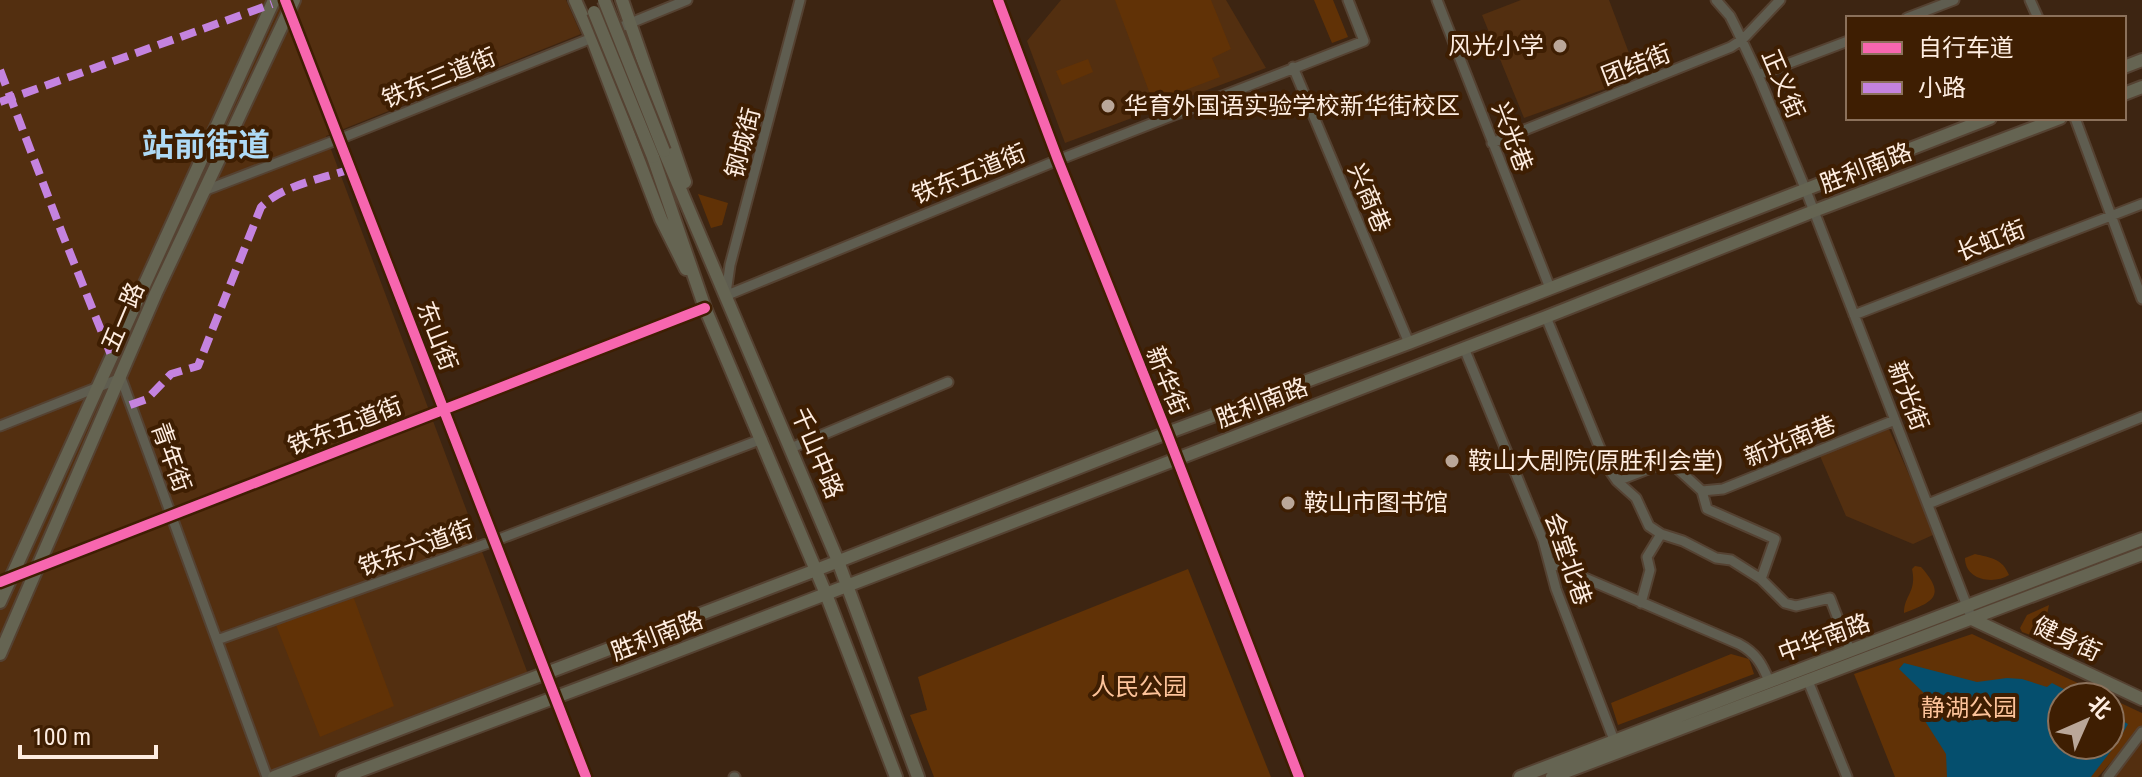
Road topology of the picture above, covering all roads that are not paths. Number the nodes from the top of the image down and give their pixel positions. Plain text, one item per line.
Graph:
1 (575, 0) edge
2 (604, 0) edge
3 (622, 0) edge
4 (687, 0) edge
5 (800, 0) edge
6 (998, 0) edge
7 (1348, 0) edge
8 (1437, 0) edge
9 (1716, 0) edge
10 (1780, 0) edge
11 (1954, 0) edge
12 (283, 3) edge
13 (592, 6) edge
14 (1912, 16) edge
15 (630, 23) junction
16 (592, 38) junction
17 (1743, 39) junction
18 (1846, 42) edge
19 (1293, 67) junction
20 (1758, 75) junction
21 (1985, 120) edge
22 (2055, 120) edge
23 (2076, 120) edge
24 (339, 139) junction
25 (1492, 143) junction
26 (659, 154) junction
27 (1058, 160) junction
28 (1805, 188) junction
29 (206, 190) junction
30 (2142, 204) edge
31 (1814, 211) junction
32 (2111, 216) junction
33 (1550, 288) junction
34 (725, 296) junction
35 (2142, 299) edge
36 (705, 308) junction
37 (1854, 315) junction
38 (1546, 317) junction
39 (1409, 343) junction
40 (1464, 348) junction
41 (121, 378) junction
42 (948, 382) dead end
43 (97, 387) junction
44 (444, 409) junction
45 (2142, 417) edge
46 (1895, 420) junction
47 (0, 426) edge
48 (1167, 433) junction
49 (762, 439) junction
50 (791, 448) junction
51 (1176, 459) junction
52 (1617, 481) junction
53 (1702, 491) junction
54 (1928, 504) junction
55 (171, 515) junction
56 (1661, 534) junction
57 (2142, 539) edge
58 (494, 541) junction
59 (2142, 554) edge
60 (838, 561) junction
61 (1549, 561) junction
62 (37, 569) junction
63 (816, 570) junction
64 (1761, 579) junction
65 (5, 580) edge
66 (848, 586) junction
67 (826, 594) junction
68 (0, 602) edge
69 (1641, 603) junction
70 (1970, 613) junction
71 (217, 640) junction
72 (1850, 650) junction
73 (0, 654) edge
74 (546, 673) junction
75 (1769, 681) junction
76 (1808, 681) junction
77 (555, 698) junction
78 (2142, 699) edge
79 (2142, 732) edge
80 (1614, 740) junction
81 (267, 777) edge
82 (274, 777) edge
83 (343, 777) edge
84 (586, 777) edge
85 (896, 777) edge
86 (918, 777) edge
87 (1299, 777) edge
88 (1520, 777) edge
89 (1552, 777) edge
90 (1847, 777) edge
91 (2108, 777) edge

1 - 16 main road
2 - 26 main road, bridge
3 - 15 main road
4 - 15 street, 铁东三道街
5 - 34 street, 钢城街
6 - 27 street, 新华街
7 - 19 street, 铁东五道街
8 - 25 street, 兴光巷
9 - 17 street, 正义街
10 - 17 street, 团结街
11 - 14 street
12 - 24 street, 东山街
12 - 29 main road, 五一路
12 - 43 main road, 五一路
13 - 26 main road, bridge
15 - 16 street, 铁东三道街
15 - 34 main road
16 - 24 street, 铁东三道街
16 - 36 main road
17 - 20 street, 正义街
17 - 25 street, 团结街
18 - 20 street
19 - 27 street, 铁东五道街
19 - 39 street, 兴商巷
20 - 28 street, 正义街
21 - 28 main road, 胜利南路
22 - 31 main road, 胜利南路
23 - 32 street
24 - 29 street, 铁东三道街
24 - 44 street, 东山街
25 - 33 street, 兴光巷
26 - 34 main road, 千山中路
26 - 36 main road, 千山中路
27 - 34 street, 铁东五道街
27 - 48 street, 新华街
28 - 31 street, 新光街
28 - 33 main road, 胜利南路
29 - 41 main road, 五一路
30 - 32 street, 长虹街
31 - 37 street, 新光街
31 - 38 main road, 胜利南路
32 - 35 street
32 - 37 street, 长虹街
33 - 39 main road, 胜利南路
34 - 50 main road, 千山中路
36 - 44 street, 铁东五道街
36 - 49 main road, 千山中路
37 - 46 street, 新光街
38 - 40 main road, 胜利南路
38 - 52 street
39 - 48 main road, 胜利南路
40 - 51 main road, 胜利南路
40 - 61 street, 会堂北巷
41 - 43 street
41 - 55 street, 青年街
41 - 62 main road, 五一路
42 - 50 street
43 - 47 street
43 - 65 main road, 五一路
44 - 55 street, 铁东五道街
44 - 58 street, 东山街
45 - 54 street
46 - 53 street, 新光南巷
46 - 54 street, 新光街
48 - 51 street, 新华街
48 - 60 main road, 胜利南路
49 - 58 street, 铁东六道街
49 - 63 main road, 千山中路
50 - 60 main road, 千山中路
51 - 66 main road, 胜利南路
51 - 87 street, 新华街
52 - 53 street
52 - 56 street
53 - 64 street
54 - 70 street, 新光街
55 - 62 street, 铁东五道街
55 - 71 street, 青年街
56 - 64 street
56 - 69 street
57 - 70 main road, 中华南路
58 - 71 street, 铁东六道街
58 - 74 street, 东山街
59 - 70 main road
60 - 63 main road, 胜利南路
60 - 66 main road, 千山中路
61 - 69 street
61 - 80 street, 会堂北巷
62 - 65 street, 铁东五道街
62 - 73 main road, 五一路
63 - 67 main road, 千山中路
63 - 74 main road, 胜利南路
64 - 72 street
65 - 68 main road, 五一路
66 - 67 main road, 胜利南路
66 - 86 main road, 千山中路
67 - 77 main road, 胜利南路
67 - 85 main road, 千山中路
69 - 75 street
70 - 72 main road, 中华南路
70 - 76 main road
70 - 78 main road, 健身街
71 - 81 street, 青年街
72 - 75 main road, 中华南路
74 - 77 street, 东山街
74 - 82 main road, 胜利南路
75 - 80 main road, 中华南路
76 - 89 main road
76 - 90 street
77 - 83 main road, 胜利南路
77 - 84 street, 东山街
79 - 91 street
80 - 88 main road, 中华南路

